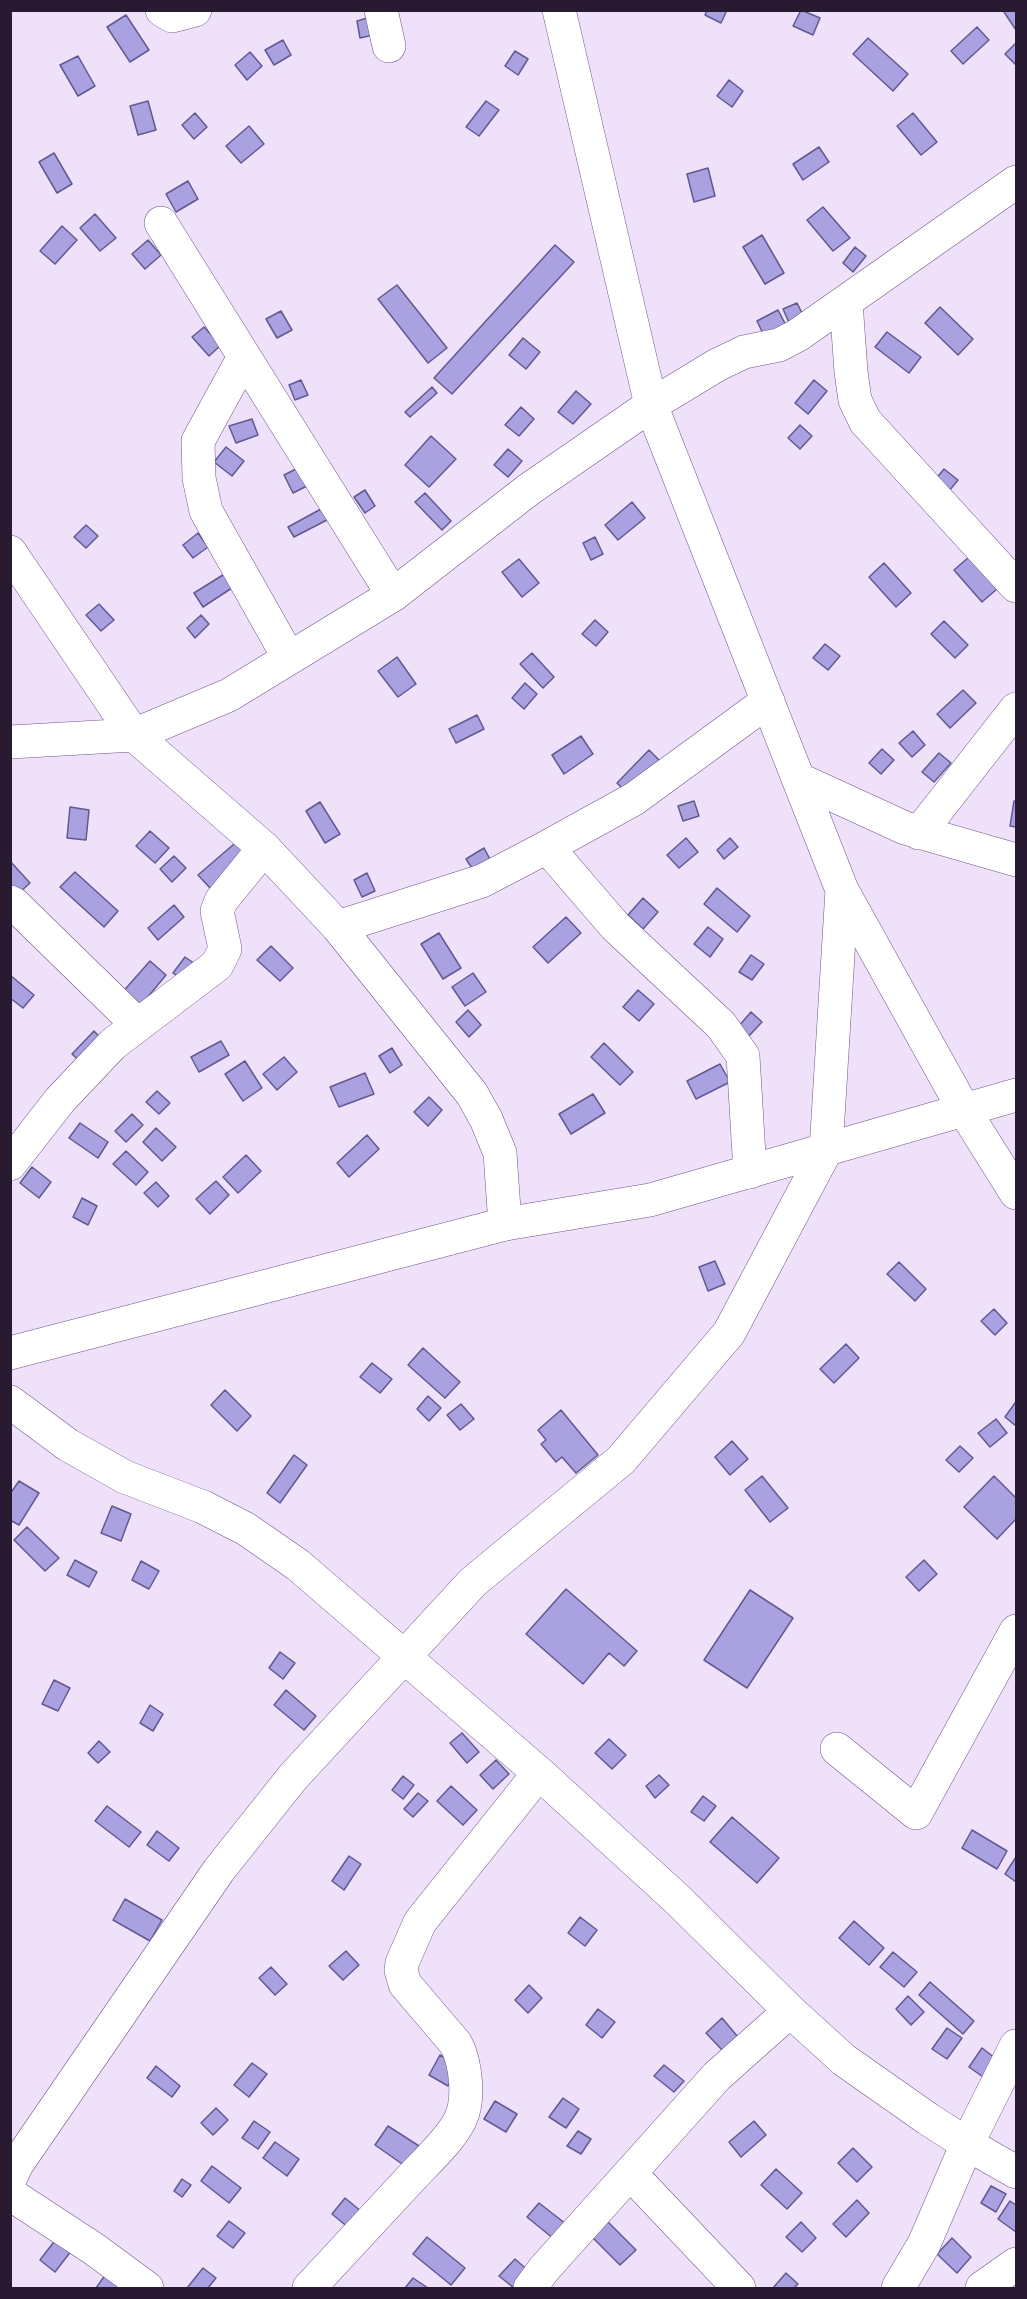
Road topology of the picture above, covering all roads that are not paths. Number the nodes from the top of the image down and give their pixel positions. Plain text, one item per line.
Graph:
1 (162, 10) edge
2 (195, 10) edge
3 (381, 10) edge
4 (559, 10) edge
5 (389, 46) dead end
6 (1017, 182) edge
7 (161, 223) dead end
8 (846, 302) junction
9 (244, 357) junction
10 (651, 405) junction
11 (10, 552) edge
12 (1017, 586) edge
13 (393, 595) junction
14 (289, 658) junction
15 (768, 702) junction
16 (1017, 709) edge
17 (134, 735) junction
18 (10, 742) edge
19 (798, 779) junction
20 (919, 833) junction
21 (547, 847) junction
22 (264, 848) junction
23 (1017, 860) edge
24 (842, 890) junction
25 (10, 902) edge
26 (338, 927) junction
27 (137, 1024) junction
28 (1017, 1095) edge
29 (964, 1110) junction
30 (826, 1150) junction
31 (10, 1164) edge
32 (750, 1172) junction
33 (1017, 1193) edge
34 (505, 1224) junction
35 (10, 1353) edge
36 (10, 1402) edge
37 (1017, 1631) edge
38 (404, 1658) junction
39 (837, 1749) dead end
40 (539, 1773) junction
41 (790, 2011) junction
42 (1017, 2046) edge
43 (967, 2144) junction
44 (1017, 2172) edge
45 (630, 2173) junction
46 (12, 2174) edge
47 (1017, 2264) edge
48 (147, 2289) edge
49 (309, 2289) edge
50 (530, 2289) edge
51 (739, 2289) edge
52 (898, 2289) edge
53 (982, 2289) edge

1 - 2 street
3 - 5 street
4 - 10 street
6 - 8 street
7 - 9 street
8 - 10 street
8 - 12 street
9 - 13 street
9 - 14 street
10 - 13 street
10 - 15 street
11 - 17 street
13 - 14 street
14 - 17 street
15 - 19 street
15 - 21 street
16 - 20 street
17 - 18 street
17 - 22 street
19 - 20 street
19 - 24 street
20 - 23 street
21 - 26 street
21 - 32 street
22 - 26 street
22 - 27 street
24 - 29 street
24 - 30 street
25 - 27 street
26 - 34 street
27 - 31 street
28 - 29 street
29 - 30 street
29 - 33 street
30 - 32 street
30 - 38 street
32 - 34 street
34 - 35 street
36 - 38 street
37 - 39 street
38 - 40 street
38 - 46 street
40 - 41 street
40 - 49 street
41 - 43 street
41 - 45 street
42 - 43 street
43 - 44 street
43 - 52 street
45 - 50 street
45 - 51 street
46 - 48 street
47 - 53 street

